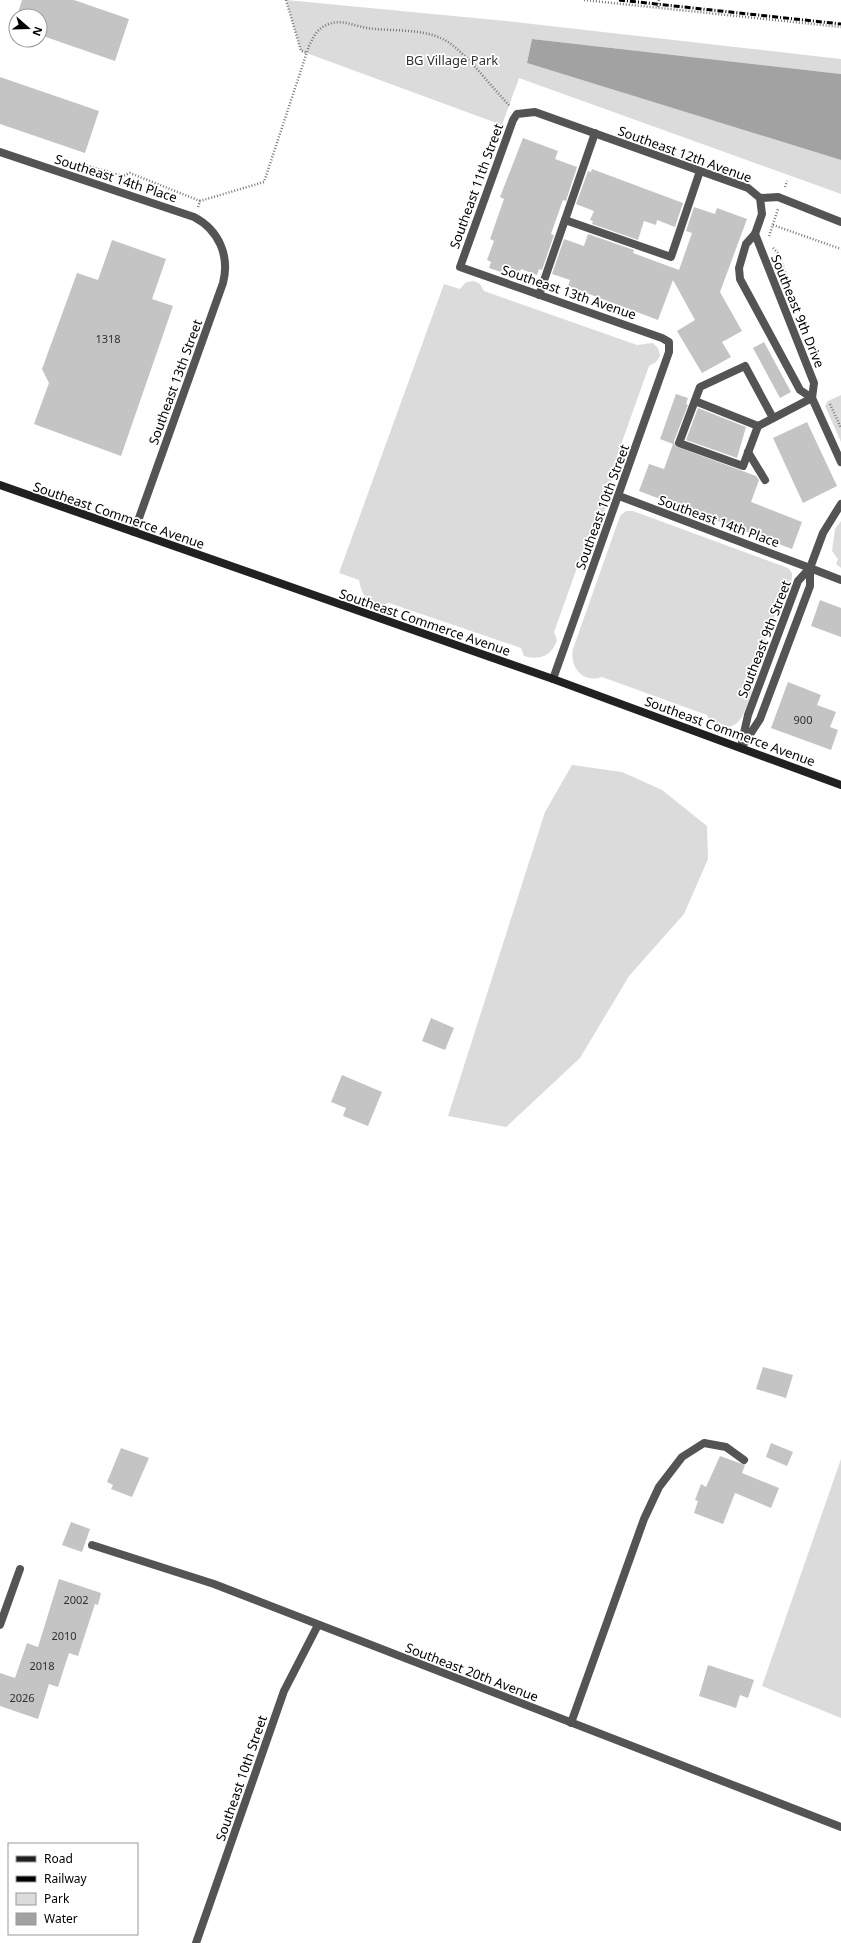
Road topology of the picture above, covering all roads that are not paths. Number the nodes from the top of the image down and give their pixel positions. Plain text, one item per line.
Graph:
1 (517, 114) joint
2 (595, 133) junction
3 (0, 152) edge
4 (700, 171) junction
5 (760, 198) junction
6 (565, 220) junction
7 (841, 222) edge
8 (755, 234) junction
9 (218, 239) joint
10 (460, 267) joint
11 (539, 295) junction
12 (668, 342) joint
13 (812, 398) junction
14 (695, 401) junction
15 (773, 418) junction
16 (758, 426) junction
17 (748, 452) junction
18 (841, 462) edge
19 (765, 480) dead end
20 (0, 485) edge
21 (618, 496) junction
22 (841, 504) edge
23 (134, 532) junction
24 (810, 568) junction
25 (841, 580) edge
26 (553, 679) junction
27 (741, 748) junction
28 (841, 785) edge
29 (744, 1460) dead end
30 (92, 1545) dead end
31 (20, 1569) dead end
32 (0, 1625) edge
33 (318, 1625) junction
34 (571, 1724) junction
35 (841, 1827) edge
36 (196, 1943) edge

1 - 2 street, Southeast 12th Avenue
1 - 10 street, Southeast 11th Street
2 - 4 street, Southeast 12th Avenue
2 - 6 street
3 - 9 street, Southeast 14th Place
4 - 5 street, Southeast 12th Avenue
4 - 6 street
5 - 7 street, Southeast 12th Avenue
5 - 8 street, Southeast 9th Drive
6 - 11 street
8 - 13 street, Southeast 9th Drive
8 - 13 street, Southeast 9th Drive
9 - 23 street, Southeast 13th Street
10 - 11 street, Southeast 13th Avenue
11 - 12 street, Southeast 13th Avenue
12 - 21 street, Southeast 10th Street
13 - 15 street
13 - 18 street, Southeast 9th Drive
14 - 15 street
14 - 16 street
14 - 17 street
15 - 16 street
16 - 17 street
17 - 19 street
20 - 23 street, Southeast Commerce Avenue
21 - 24 street, Southeast 14th Place
21 - 26 street, Southeast 10th Street
22 - 24 street
23 - 26 street, Southeast Commerce Avenue
24 - 25 street, Southeast 14th Place
24 - 27 street, Southeast 9th Street
24 - 27 street, Southeast 9th Street
26 - 27 street, Southeast Commerce Avenue
27 - 28 street, Southeast Commerce Avenue
29 - 34 street
30 - 33 street, Southeast 20th Avenue
31 - 32 street
33 - 34 street, Southeast 20th Avenue
33 - 36 street, Southeast 10th Street
34 - 35 street, Southeast 20th Avenue

